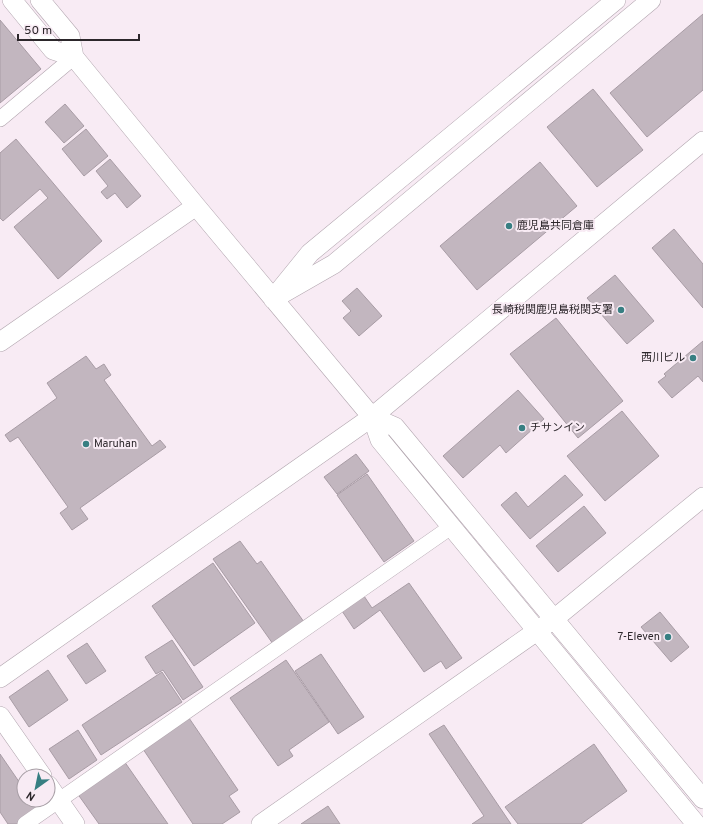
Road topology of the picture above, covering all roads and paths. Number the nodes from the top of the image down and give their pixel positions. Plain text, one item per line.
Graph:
1 (12, 0) edge
2 (40, 0) edge
3 (616, 0) edge
4 (651, 0) edge
5 (74, 57) junction
6 (0, 119) edge
7 (703, 141) edge
8 (196, 206) junction
9 (272, 299) junction
10 (0, 342) edge
11 (372, 417) junction
12 (703, 497) edge
13 (451, 527) junction
14 (554, 619) junction
15 (537, 631) junction
16 (0, 678) edge
17 (0, 716) edge
18 (36, 768) edge
19 (56, 797) edge
20 (703, 799) edge
21 (59, 801) junction
22 (263, 823) edge
23 (25, 824) edge
24 (75, 824) edge
25 (696, 824) edge

1 - 5 street
2 - 5 street
3 - 9 street
4 - 9 street
5 - 6 street
5 - 8 street
7 - 11 street
8 - 9 street
8 - 10 street
9 - 11 street
11 - 13 street
11 - 14 street
11 - 16 street
12 - 14 street
13 - 15 street
13 - 21 street
14 - 15 street
14 - 20 street
15 - 22 street
15 - 25 street
17 - 18 street
19 - 21 street
21 - 23 street
21 - 24 street

